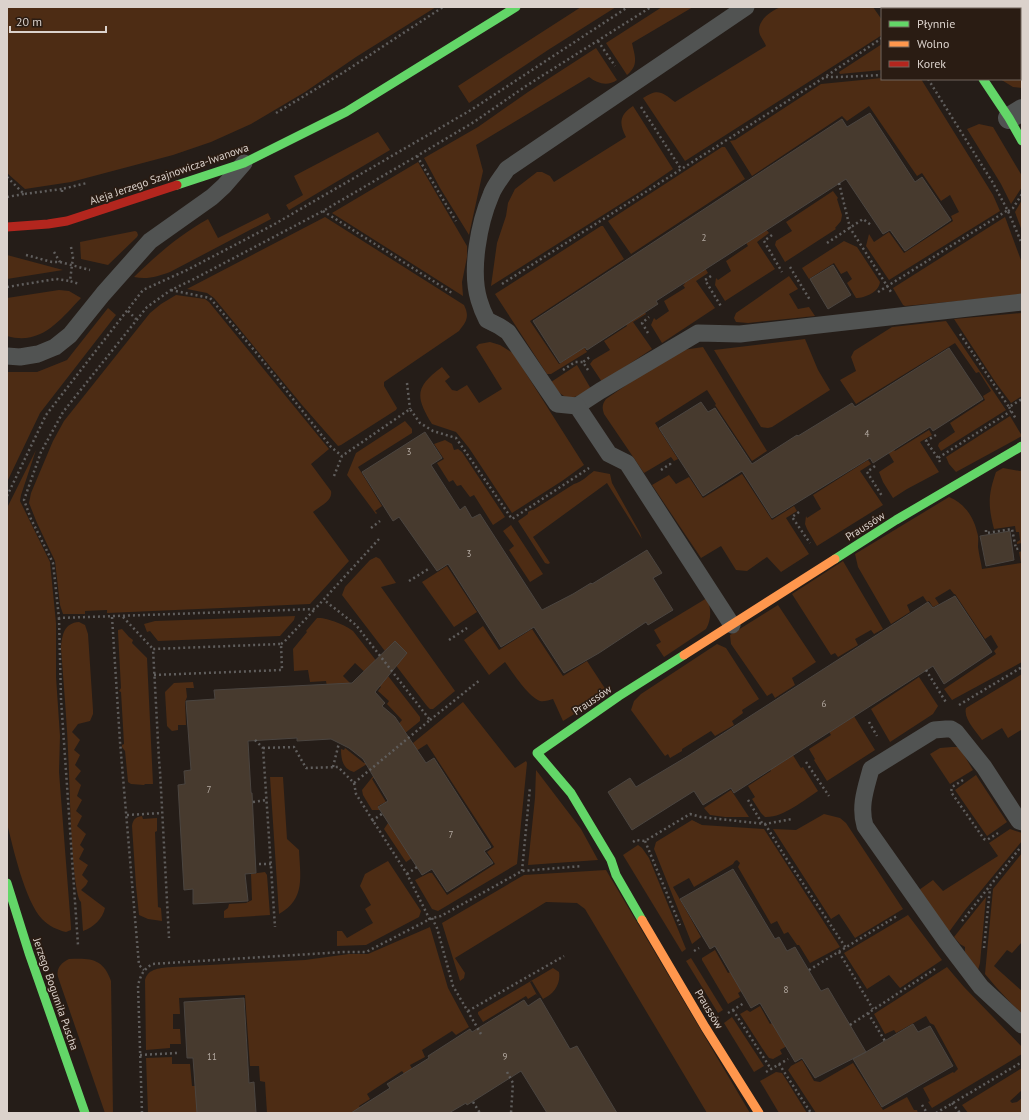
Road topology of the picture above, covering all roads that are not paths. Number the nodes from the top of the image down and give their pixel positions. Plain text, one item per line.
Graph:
1 (516, 7) edge
2 (746, 7) edge
3 (984, 80) edge
4 (1015, 114) edge
5 (1022, 141) edge
6 (244, 163) junction
7 (7, 227) edge
8 (1022, 302) edge
9 (7, 356) edge
10 (577, 406) junction
11 (1022, 446) edge
12 (732, 625) junction
13 (1022, 822) edge
14 (7, 883) edge
15 (1022, 1025) edge
16 (85, 1113) edge
17 (759, 1113) edge

1 - 6 street, Aleja Jerzego Szajnowicza-Iwanowa
2 - 10 lane
3 - 4 street
4 - 5 street
6 - 7 street, Aleja Jerzego Szajnowicza-Iwanowa
6 - 9 lane
8 - 10 lane
10 - 12 lane
11 - 12 street, Praussów
12 - 17 street, Praussów
13 - 15 lane
14 - 16 street, Jerzego Bogumiła Puscha

